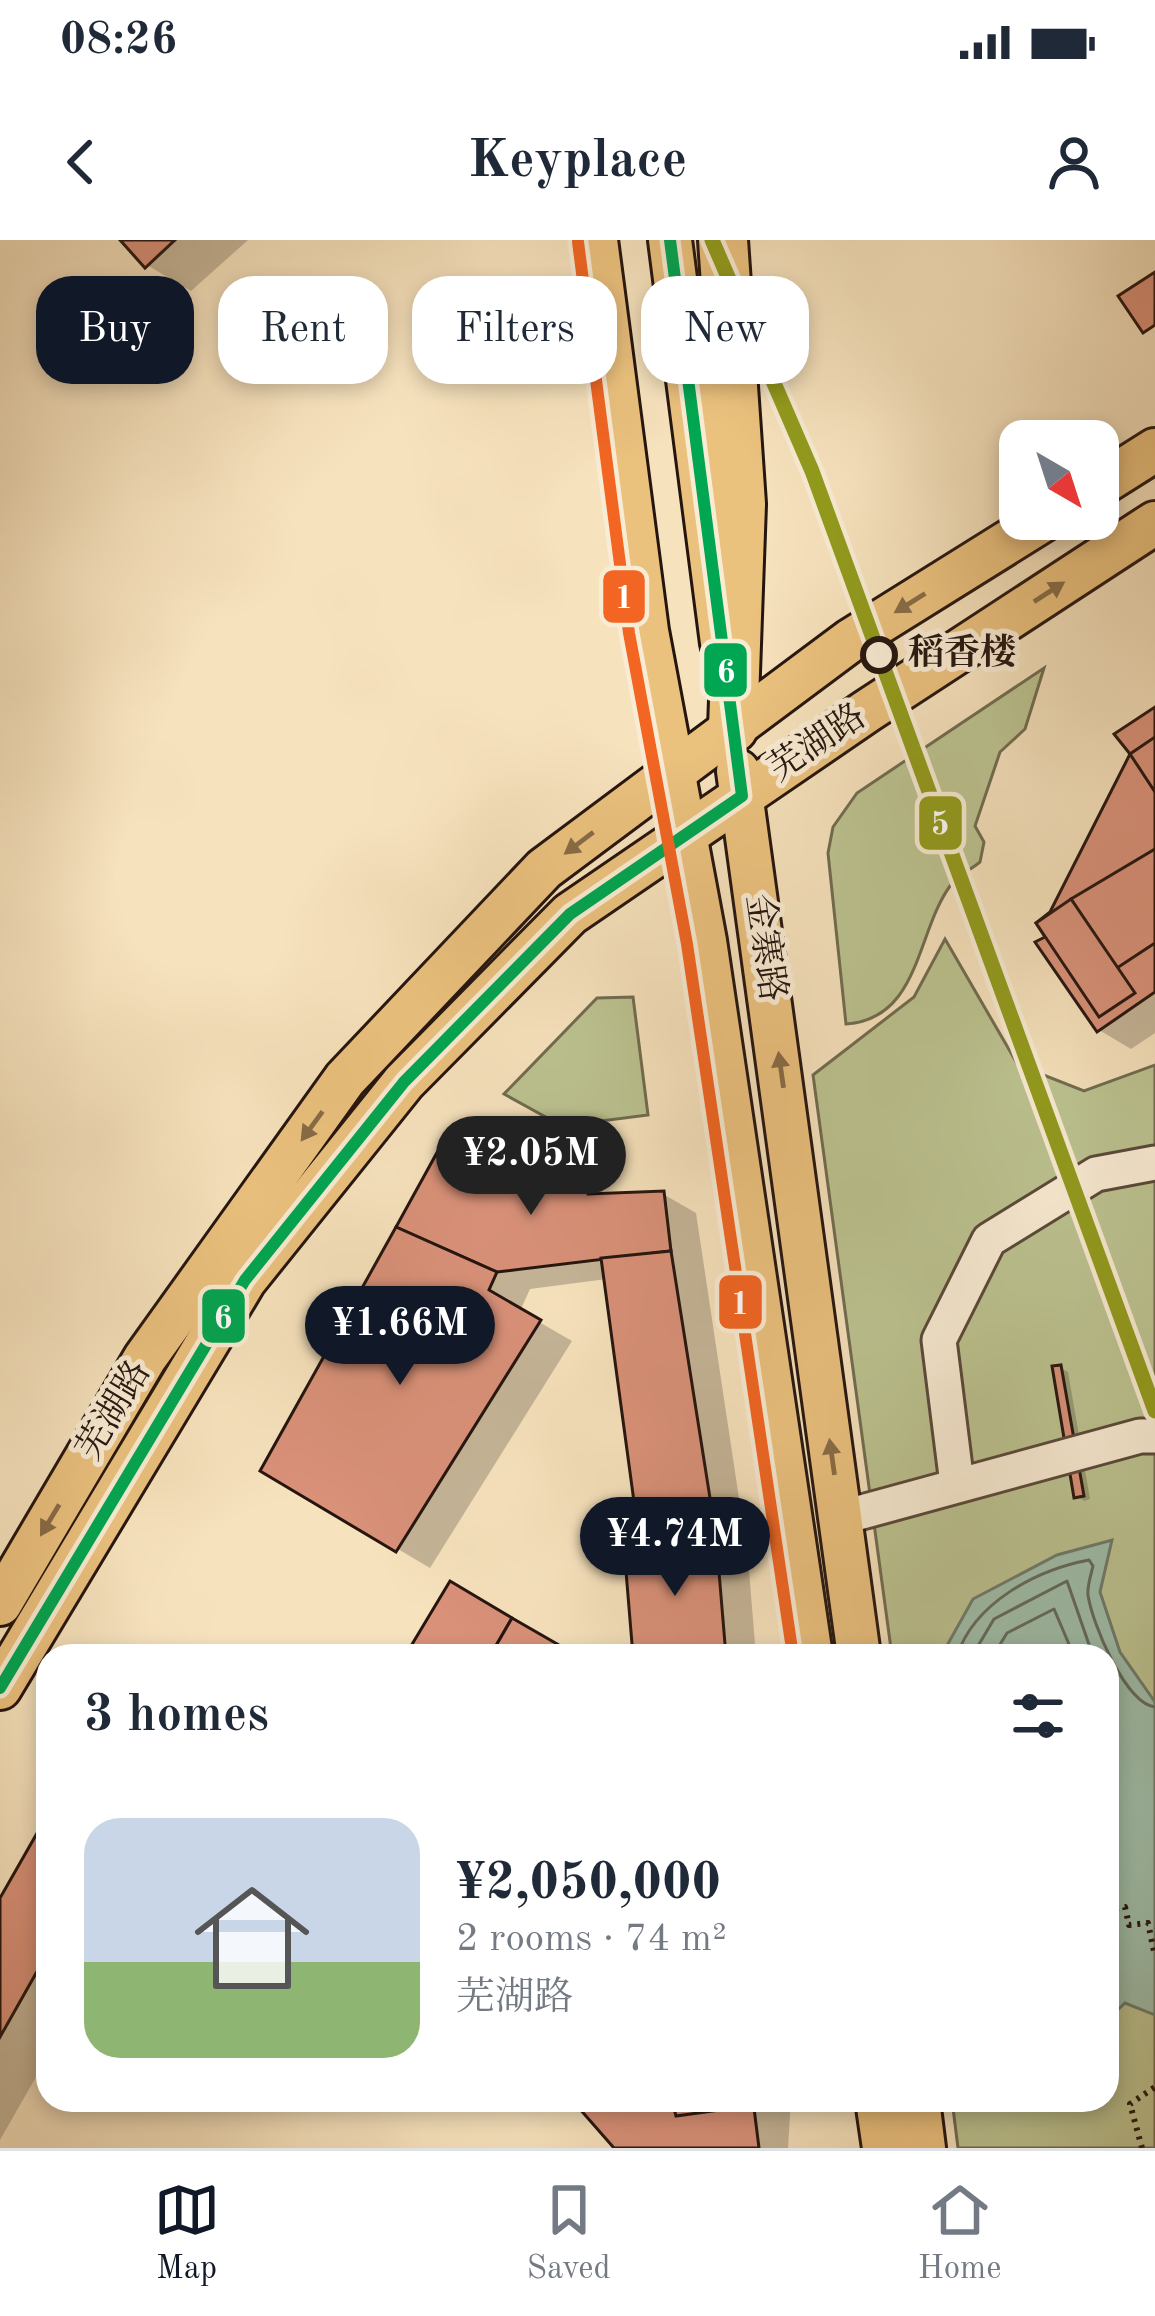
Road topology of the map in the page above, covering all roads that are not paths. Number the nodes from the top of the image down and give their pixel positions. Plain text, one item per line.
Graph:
1 (596, 240) edge
2 (670, 240) edge
3 (723, 240) edge
4 (1155, 451) edge
5 (1119, 473) edge
6 (1155, 523) edge
7 (1011, 540) edge
8 (733, 728) junction
9 (673, 773) junction
10 (742, 796) junction
11 (685, 835) junction
12 (1155, 1163) edge
13 (1155, 1436) edge
14 (957, 1484) junction
15 (841, 1518) junction
16 (0, 1604) edge
17 (809, 1644) edge
18 (857, 1644) edge
19 (0, 1688) edge
20 (879, 2112) edge
21 (920, 2112) edge
22 (884, 2148) edge
23 (924, 2148) edge

1 - 9 main road, 金寨路
2 - 8 main road, 金寨路
3 - 8 highway
4 - 5 main road
10 -> 6 main road, 芜湖路
7 -> 8 main road, 芜湖路
8 - 9 main road, 芜湖路
8 - 10 main road, 金寨路
9 - 11 main road, 金寨路
9 -> 16 main road, 芜湖路
10 - 11 main road, 芜湖路
15 -> 10 main road, 金寨路
11 - 17 main road, 金寨路
11 - 19 main road, 芜湖路
12 - 14 street
13 - 14 street
14 - 15 street
15 - 18 main road, 金寨路
20 - 22 main road
21 - 23 main road

